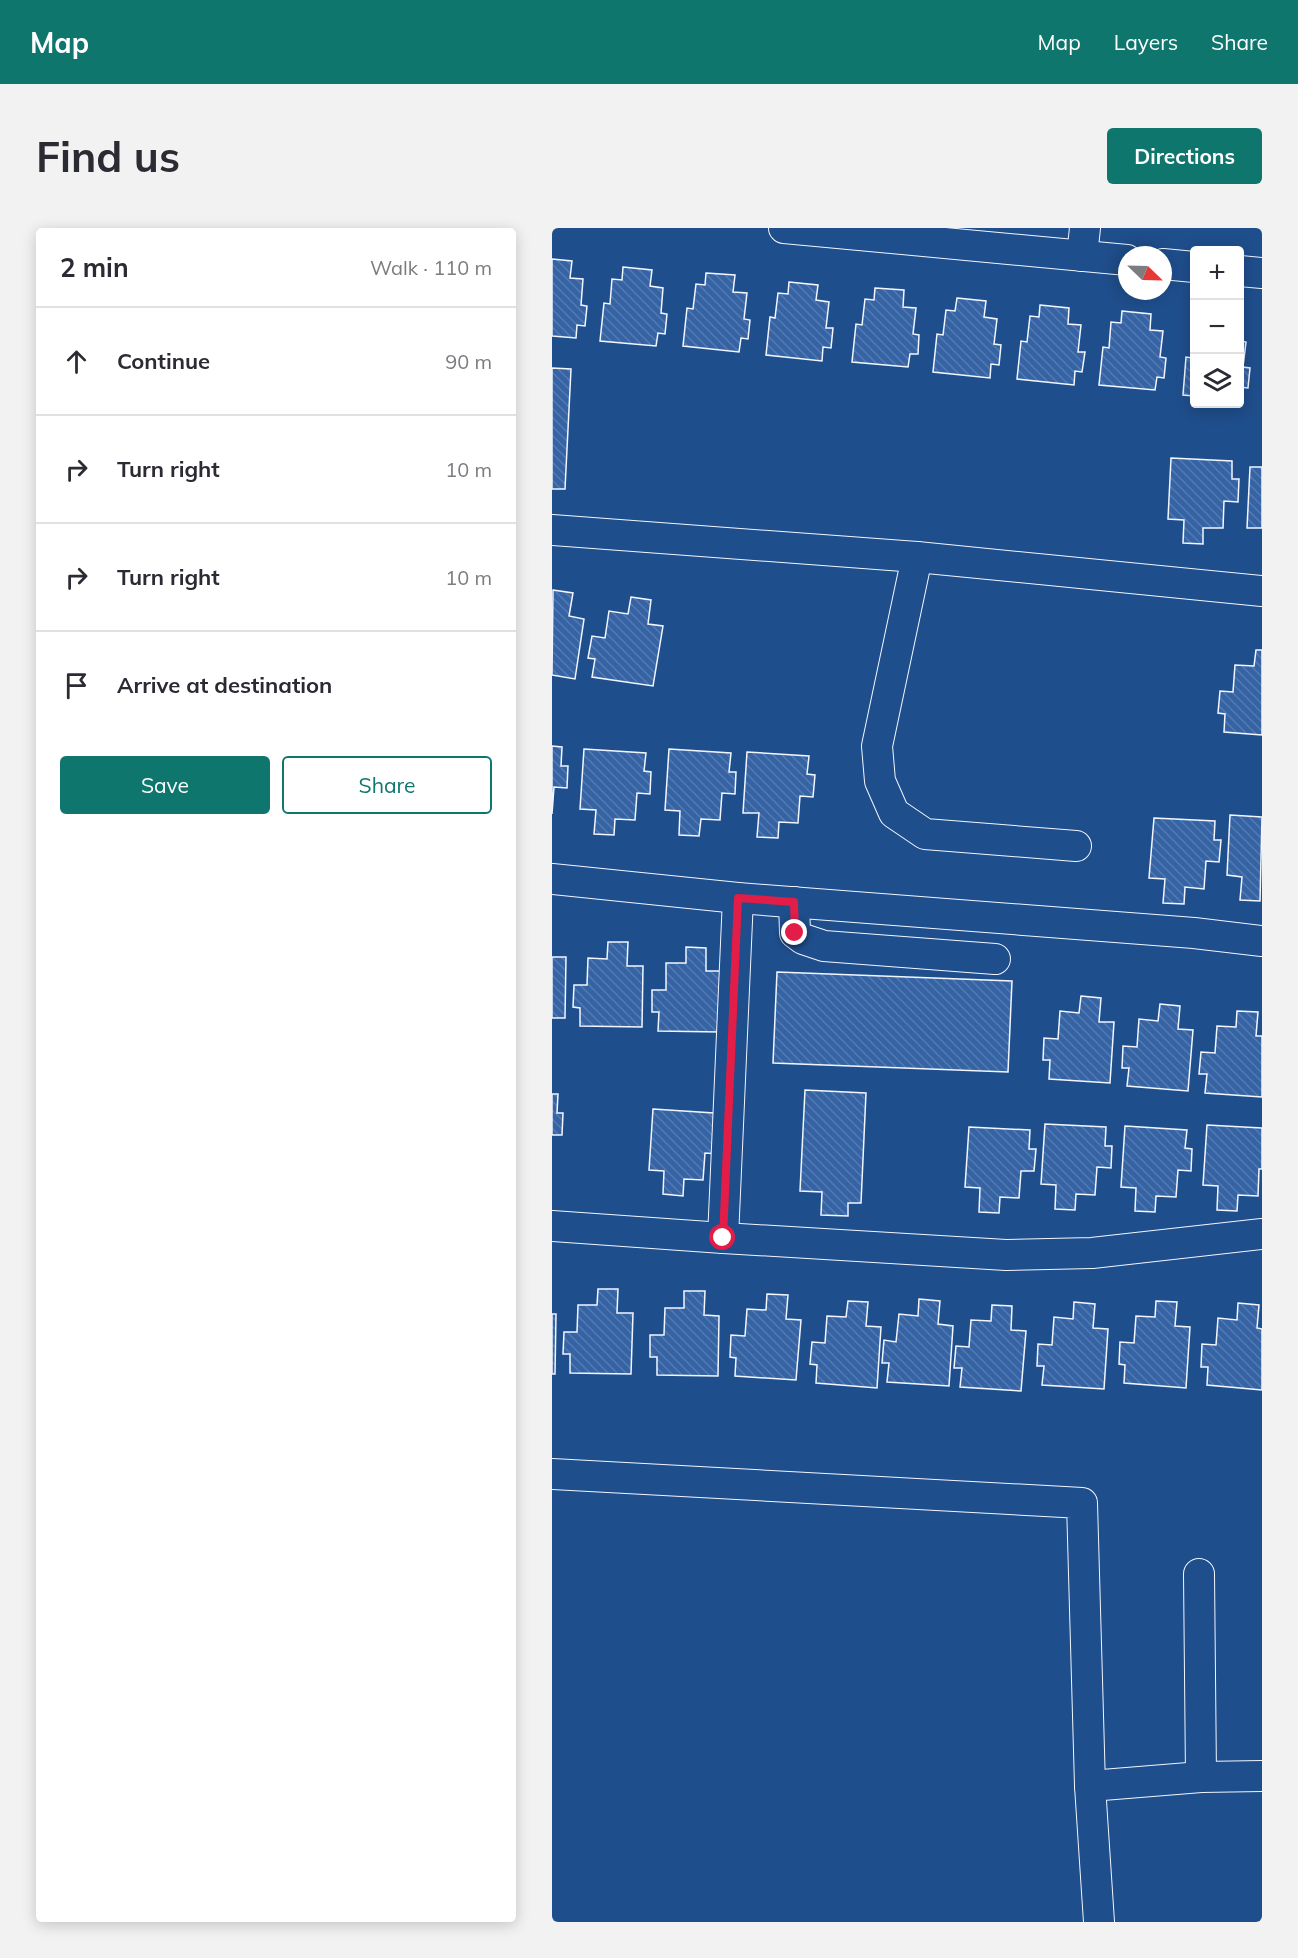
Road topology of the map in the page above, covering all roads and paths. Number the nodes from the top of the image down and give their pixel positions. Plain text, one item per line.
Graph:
1 (784, 228) edge
2 (1084, 242) edge
3 (1118, 256) edge
4 (1172, 265) edge
5 (1190, 267) edge
6 (1244, 271) edge
7 (1262, 273) edge
8 (552, 530) edge
9 (917, 557) junction
10 (1262, 591) edge
11 (1076, 846) dead end
12 (552, 879) edge
13 (738, 898) junction
14 (794, 902) junction
15 (1262, 941) edge
16 (995, 959) dead end
17 (552, 1226) edge
18 (1262, 1234) edge
19 (723, 1238) junction
20 (552, 1474) edge
21 (1199, 1574) dead end
22 (1262, 1776) edge
23 (1201, 1777) junction
24 (1090, 1786) junction
25 (1100, 1922) edge

1 - 2 street
2 - 3 street
4 - 5 street
6 - 7 street
8 - 9 street
9 - 10 street
9 - 11 street
12 - 13 street
13 - 14 street
13 - 19 street
14 - 15 street
14 - 16 street
17 - 19 street
18 - 19 street
20 - 24 street
21 - 23 street
22 - 23 street
23 - 24 street
24 - 25 street

